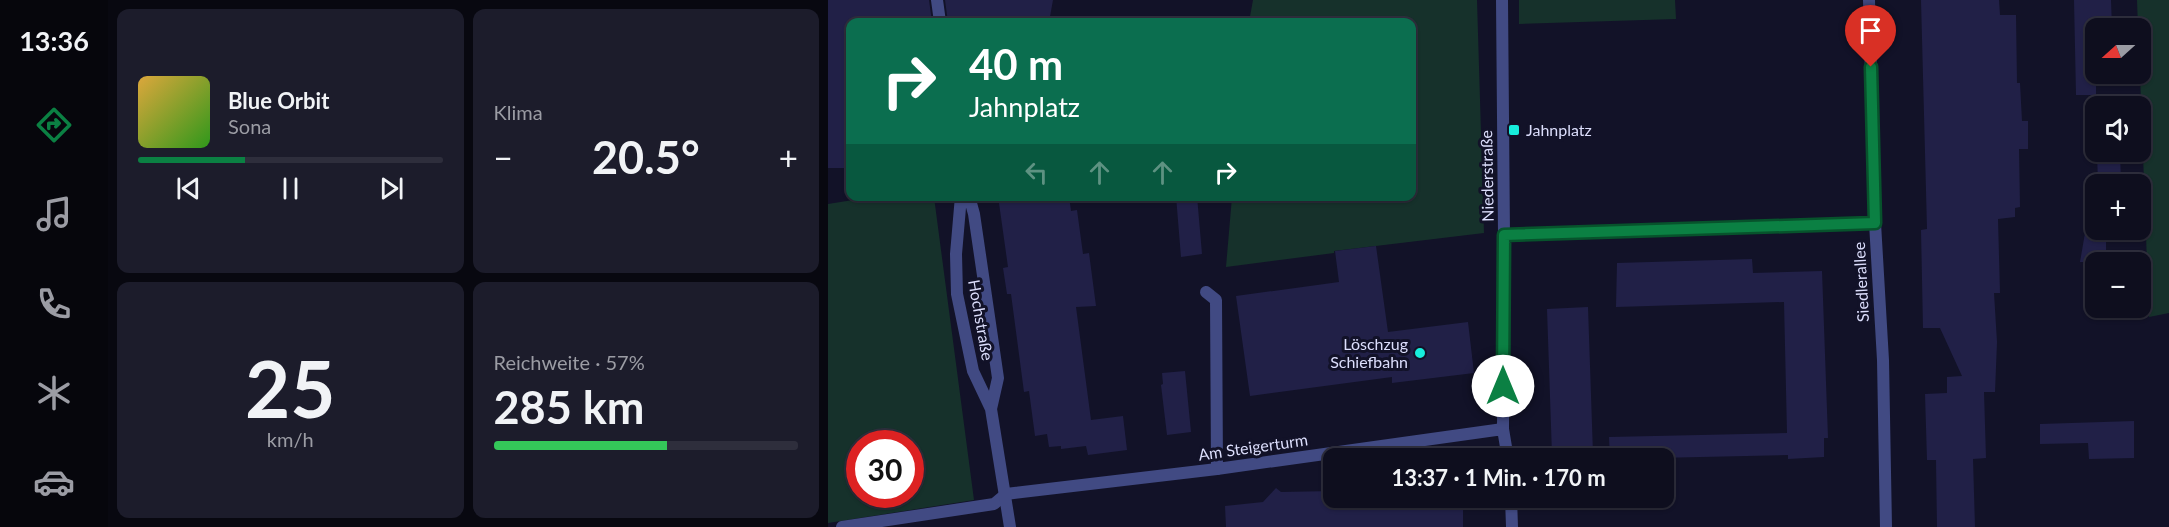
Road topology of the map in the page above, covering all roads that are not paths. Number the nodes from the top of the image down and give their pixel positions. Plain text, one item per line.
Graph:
1 (936, 0) edge
2 (1502, 0) edge
3 (1869, 0) edge
4 (939, 18) edge
5 (960, 201) edge
6 (970, 201) edge
7 (1875, 223) junction
8 (1504, 235) junction
9 (1206, 292) dead end
10 (992, 409) junction
11 (1503, 429) junction
12 (1506, 448) edge
13 (1217, 469) junction
14 (1006, 494) junction
15 (1511, 508) edge
16 (842, 527) edge
17 (1010, 527) edge
18 (1512, 527) edge
19 (1886, 527) edge

1 - 4 street
2 - 8 street, Niederstraße
3 - 7 street, Siedlerallee
5 - 10 street, Hochstraße
6 - 10 street, Hochstraße
7 - 8 street
7 - 19 street, Siedlerallee
8 - 11 street, Niederstraße
9 - 13 street
10 - 14 street, Hochstraße
11 - 12 street, Niederstraße
11 - 13 street, Am Steigerturm
13 - 14 street, Am Steigerturm
14 - 16 street, Am Steigerturm
14 - 17 street, Hochstraße
15 - 18 street

